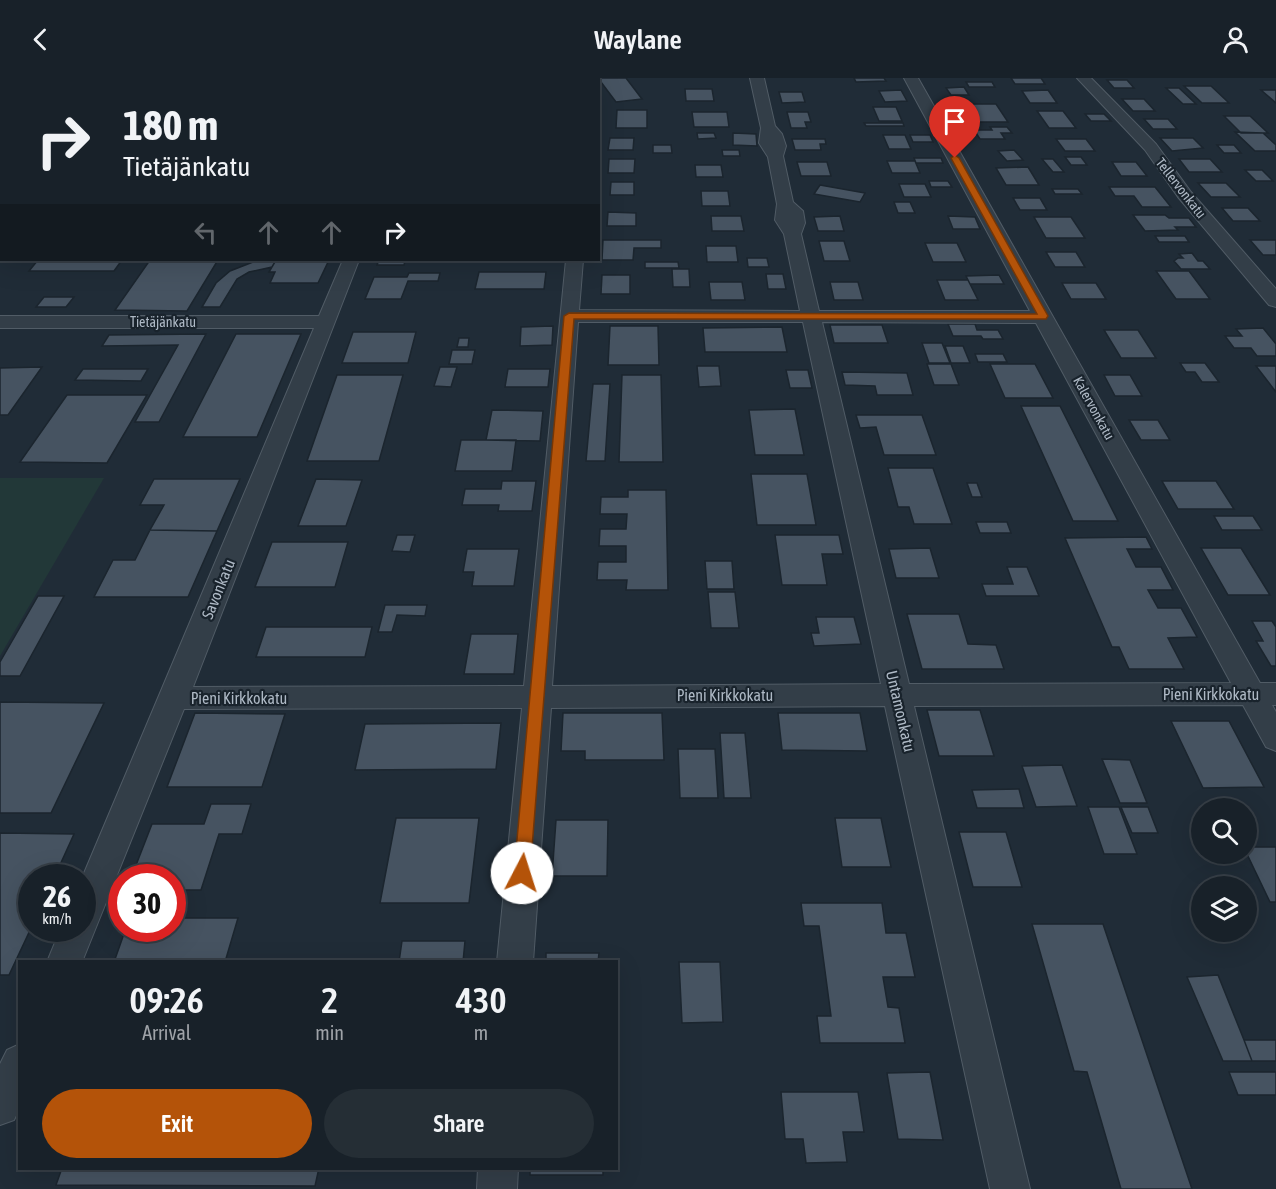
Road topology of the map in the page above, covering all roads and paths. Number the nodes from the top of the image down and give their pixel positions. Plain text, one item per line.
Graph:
1 (757, 78) edge
2 (911, 78) edge
3 (1084, 78) edge
4 (351, 261) edge
5 (574, 261) edge
6 (1276, 301) edge
7 (569, 316) junction
8 (811, 316) junction
9 (1043, 316) junction
10 (0, 322) edge
11 (326, 322) junction
12 (1264, 694) edge
13 (897, 695) junction
14 (536, 696) junction
15 (174, 698) junction
16 (1276, 739) edge
17 (96, 884) edge
18 (72, 942) edge
19 (65, 960) edge
20 (515, 960) edge
21 (18, 1067) edge
22 (0, 1106) edge
23 (498, 1170) edge
24 (497, 1189) edge
25 (1010, 1189) edge

1 - 8 street, Untamonkatu
2 - 9 street, Kalervonkatu
3 - 6 street, Tellervonkatu
4 - 11 street, Savonkatu
5 - 7 street
7 - 8 street
7 - 14 street
8 - 9 street
8 - 13 street, Untamonkatu
9 - 12 street, Kalervonkatu
10 - 11 street, Tietäjänkatu
11 - 15 street, Savonkatu
12 - 13 street, Pieni Kirkkokatu
12 - 16 street, Kalervonkatu
13 - 14 street, Pieni Kirkkokatu
13 - 25 street, Untamonkatu
14 - 15 street, Pieni Kirkkokatu
14 - 20 street
15 - 17 street, Savonkatu
18 - 19 street
21 - 22 street
23 - 24 street

